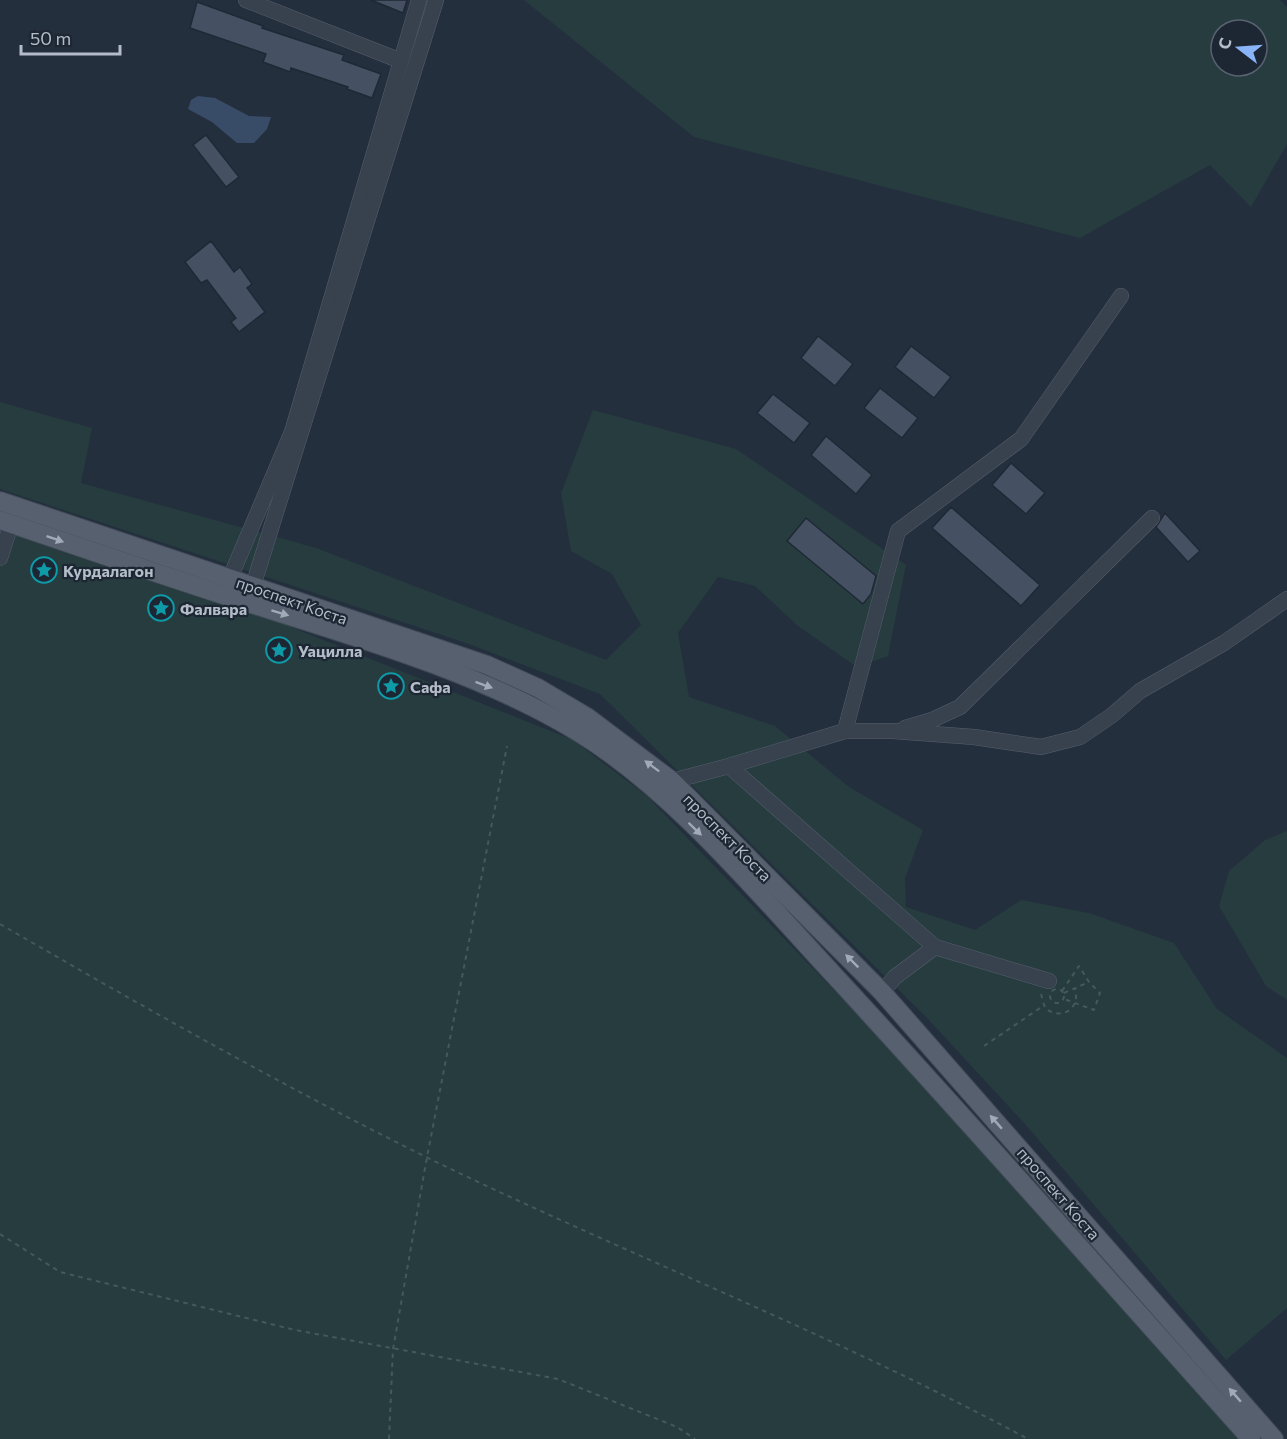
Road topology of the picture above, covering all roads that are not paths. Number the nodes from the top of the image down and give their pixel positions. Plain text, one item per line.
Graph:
1 (246, 0) edge
2 (419, 0) edge
3 (436, 0) edge
4 (401, 62) junction
5 (1121, 296) dead end
6 (0, 501) edge
7 (1152, 518) dead end
8 (6, 522) edge
9 (0, 558) edge
10 (230, 578) junction
11 (253, 586) junction
12 (1287, 599) edge
13 (845, 731) junction
14 (893, 731) junction
15 (729, 766) junction
16 (672, 781) junction
17 (935, 948) junction
18 (1049, 981) road end
19 (882, 992) junction
20 (1251, 1439) edge
21 (1274, 1439) edge

1 - 4 street
2 - 4 street
3 - 11 street
4 - 10 street
5 - 13 street
6 - 10 main road, проспект Коста
7 - 14 street
8 - 9 street
8 -> 20 main road, проспект Коста
10 - 11 main road, проспект Коста
16 -> 11 main road, проспект Коста
12 - 14 street
13 - 14 street
13 - 15 street
15 - 16 street
15 - 17 street
19 -> 16 main road, проспект Коста
17 - 18 street
17 - 19 street
21 -> 19 main road, проспект Коста

